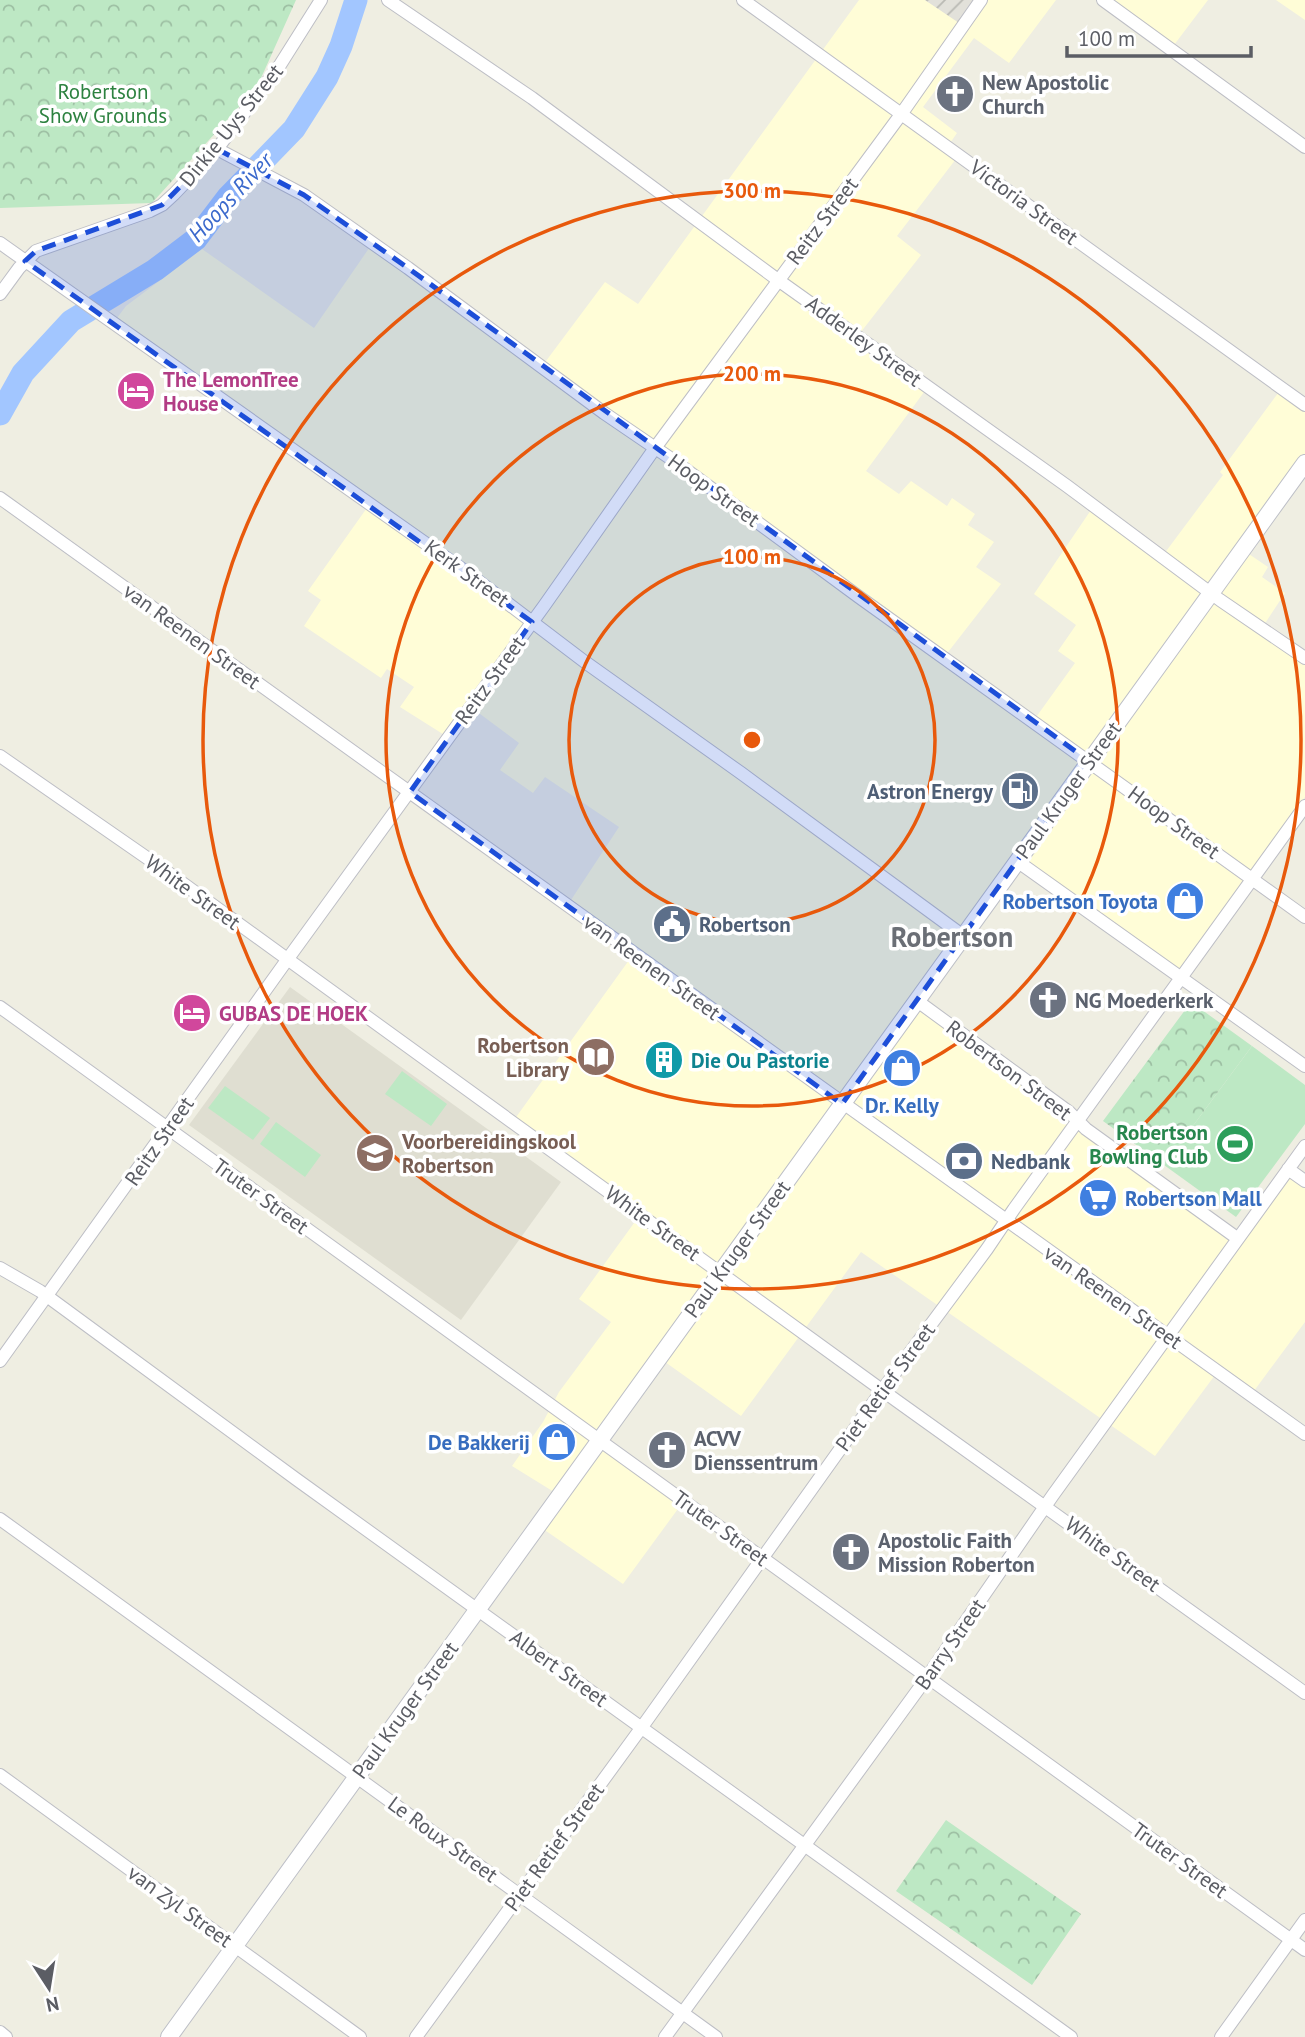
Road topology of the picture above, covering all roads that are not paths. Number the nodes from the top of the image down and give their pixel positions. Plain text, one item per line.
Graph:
1 (307, 0) edge
2 (321, 0) edge
3 (388, 0) edge
4 (743, 0) edge
5 (981, 0) edge
6 (1103, 0) edge
7 (306, 21) junction
8 (902, 113) junction
9 (1305, 148) edge
10 (217, 149) junction
11 (0, 243) edge
12 (25, 261) junction
13 (778, 280) junction
14 (0, 294) edge
15 (1305, 405) edge
16 (655, 448) junction
17 (1305, 463) edge
18 (0, 498) edge
19 (1211, 593) junction
20 (533, 622) junction
21 (1305, 658) edge
22 (0, 756) edge
23 (1089, 761) junction
24 (410, 792) junction
25 (1305, 806) edge
26 (1017, 861) junction
27 (1252, 879) junction
28 (1305, 917) edge
29 (962, 935) junction
30 (287, 960) junction
31 (1182, 977) junction
32 (916, 1000) junction
33 (0, 1007) edge
34 (1305, 1066) edge
35 (842, 1104) junction
36 (1077, 1121) junction
37 (168, 1129) junction
38 (1305, 1146) edge
39 (1288, 1169) junction
40 (1305, 1181) edge
41 (1006, 1221) junction
42 (1237, 1238) junction
43 (0, 1268) edge
44 (720, 1271) junction
45 (47, 1297) junction
46 (1168, 1336) junction
47 (0, 1361) edge
48 (883, 1389) junction
49 (1305, 1434) edge
50 (600, 1440) junction
51 (1046, 1506) junction
52 (0, 1519) edge
53 (762, 1557) junction
54 (477, 1609) junction
55 (928, 1676) junction
56 (1305, 1693) edge
57 (641, 1727) junction
58 (0, 1775) edge
59 (358, 1777) junction
60 (806, 1845) junction
61 (520, 1894) junction
62 (1305, 1920) edge
63 (1291, 1939) junction
64 (235, 1946) junction
65 (1305, 1950) edge
66 (683, 2013) junction
67 (0, 2032) edge
68 (6, 2037) edge
69 (169, 2037) edge
70 (360, 2037) edge
71 (416, 2037) edge
72 (665, 2037) edge
73 (716, 2037) edge
74 (1071, 2037) edge
75 (1221, 2037) edge

1 - 7 street, Dirkie Uys Street
2 - 7 street, Dirkie Uys Street
3 - 13 street, Adderley Street
4 - 8 street, Victoria Street
5 - 8 street, Reitz Street
6 - 9 street
7 - 10 street, Dirkie Uys Street
8 - 13 street, Reitz Street
8 - 15 street, Victoria Street
10 - 12 street, Dirkie Uys Street
10 - 16 street, Hoop Street
11 - 12 street, Kerk Street
12 - 14 street, Dirkie Uys Street
12 - 20 street, Kerk Street
13 - 16 street, Reitz Street
13 - 19 street, Adderley Street
16 - 20 street, Reitz Street
16 - 23 street, Hoop Street
17 - 19 street, Paul Kruger Street
18 - 24 street, van Reenen Street
19 - 21 street, Adderley Street
19 - 23 street, Paul Kruger Street
20 - 24 street, Reitz Street
20 - 29 street, Kerk Street
22 - 30 street, White Street
23 - 26 street, Paul Kruger Street
23 - 27 street, Hoop Street
24 - 30 street, Reitz Street
24 - 35 street, van Reenen Street
25 - 27 street, Piet Retief Street
26 - 29 street, Paul Kruger Street
26 - 31 street
27 - 28 street, Hoop Street
27 - 31 street, Piet Retief Street
29 - 32 street, Paul Kruger Street
30 - 37 street, Reitz Street
30 - 44 street, White Street
31 - 34 street
31 - 36 street, Piet Retief Street
32 - 35 street, Paul Kruger Street
32 - 36 street, Robertson Street
33 - 37 street, Truter Street
35 - 41 street, van Reenen Street
35 - 44 street, Paul Kruger Street
36 - 41 street, Piet Retief Street
36 - 42 street, Robertson Street
37 - 45 street, Reitz Street
37 - 50 street, Truter Street
38 - 39 street, Barry Street
39 - 40 street
39 - 42 street, Barry Street
41 - 46 street, van Reenen Street
41 - 48 street, Piet Retief Street
42 - 46 street, Barry Street
43 - 45 street, Albert Street
44 - 48 street, White Street
44 - 50 street, Paul Kruger Street
45 - 47 street, Reitz Street
45 - 54 street, Albert Street
46 - 49 street, van Reenen Street
46 - 51 street, Barry Street
48 - 51 street, White Street
48 - 53 street, Piet Retief Street
50 - 53 street, Truter Street
50 - 54 street, Paul Kruger Street
51 - 55 street, Barry Street
51 - 56 street, White Street
52 - 59 street, Le Roux Street
53 - 55 street, Truter Street
53 - 57 street, Piet Retief Street
54 - 57 street, Albert Street
54 - 59 street, Paul Kruger Street
55 - 60 street, Barry Street
55 - 63 street, Truter Street
57 - 60 street, Albert Street
57 - 61 street, Piet Retief Street
58 - 64 street, van Zyl Street
59 - 61 street, Le Roux Street
59 - 64 street, Paul Kruger Street
60 - 66 street, Barry Street
60 - 74 street, Albert Street
61 - 66 street, Le Roux Street
61 - 71 street, Piet Retief Street
62 - 63 street
63 - 65 street, Truter Street
63 - 75 street
64 - 69 street, Paul Kruger Street
64 - 70 street, van Zyl Street
66 - 72 street, Barry Street
66 - 73 street, Le Roux Street
67 - 68 street

